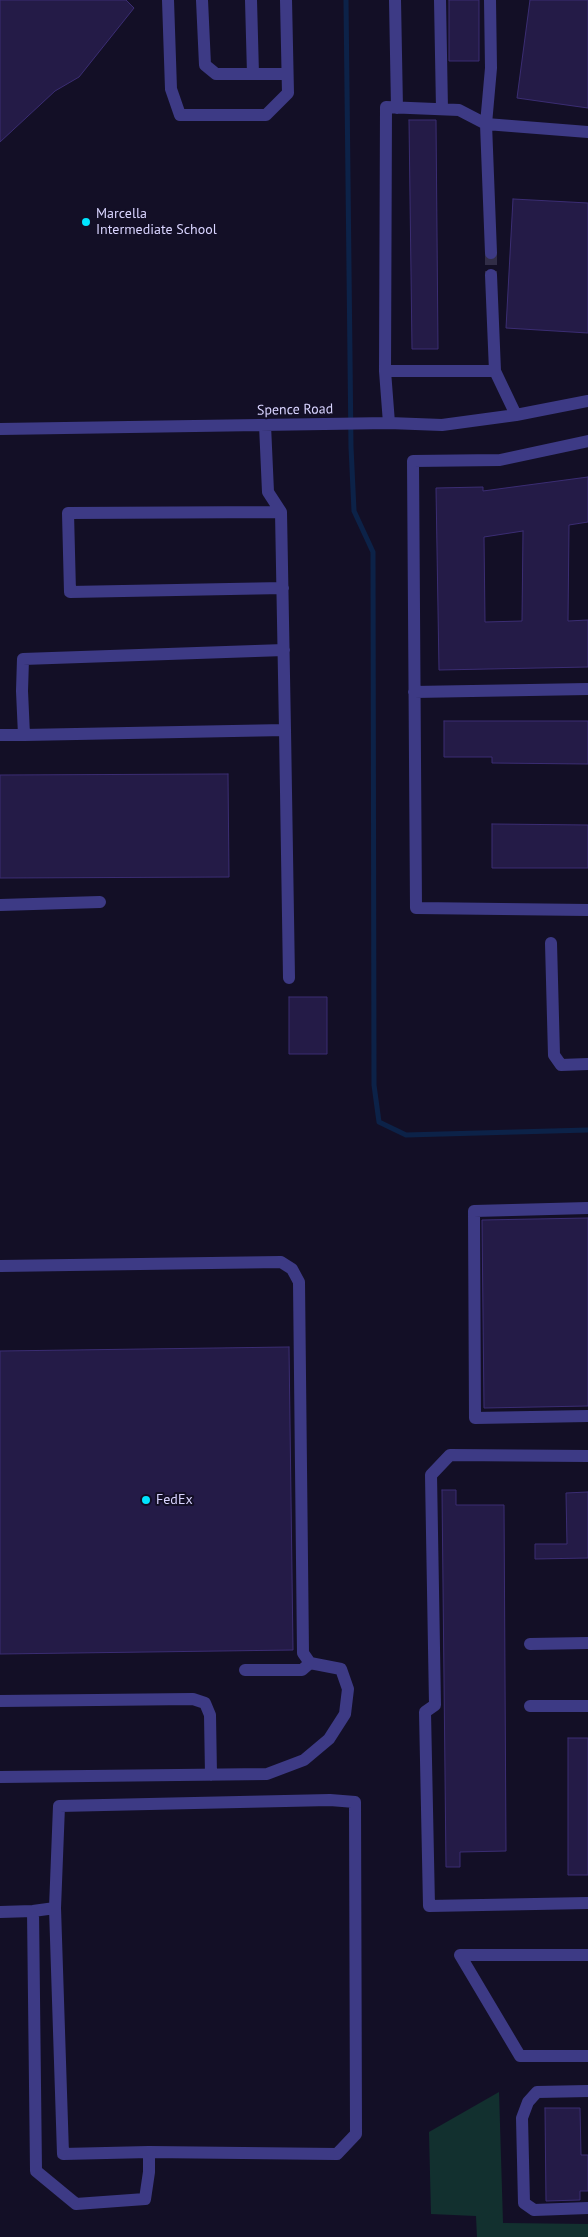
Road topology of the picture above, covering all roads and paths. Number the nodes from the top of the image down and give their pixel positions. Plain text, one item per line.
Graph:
1 (168, 0) edge
2 (202, 0) edge
3 (251, 0) edge
4 (286, 0) edge
5 (395, 0) edge
6 (440, 0) edge
7 (490, 0) edge
8 (253, 74) junction
9 (288, 74) junction
10 (397, 108) junction
11 (442, 109) junction
12 (486, 124) junction
13 (588, 132) edge
14 (490, 253) tunnel mouth
15 (491, 275) tunnel mouth
16 (385, 371) junction
17 (495, 371) junction
18 (588, 401) edge
19 (516, 414) junction
20 (389, 423) junction
21 (265, 425) junction
22 (0, 429) edge
23 (588, 441) edge
24 (281, 512) junction
25 (282, 588) junction
26 (284, 650) junction
27 (588, 689) edge
28 (414, 692) junction
29 (285, 730) junction
30 (0, 735) edge
31 (24, 735) junction
32 (100, 902) dead end
33 (0, 905) edge
34 (588, 910) edge
35 (551, 943) dead end
36 (289, 978) dead end
37 (588, 1064) edge
38 (588, 1208) edge
39 (0, 1266) edge
40 (588, 1416) edge
41 (588, 1456) edge
42 (588, 1643) edge
43 (530, 1644) dead end
44 (310, 1663) junction
45 (245, 1670) dead end
46 (0, 1701) edge
47 (530, 1706) dead end
48 (588, 1706) edge
49 (211, 1775) junction
50 (0, 1777) edge
51 (588, 1903) edge
52 (55, 1908) junction
53 (34, 1911) junction
54 (0, 1912) edge
55 (588, 1955) edge
56 (588, 2056) edge
57 (588, 2091) edge
58 (149, 2152) junction
59 (588, 2208) edge

1 - 9 street
2 - 8 street
3 - 8 street
4 - 9 street
5 - 10 street
6 - 11 street
7 - 12 street
8 - 9 street
10 - 11 street
10 - 16 street
11 - 12 street
12 - 13 street
12 - 14 street
15 - 17 street
16 - 17 street
16 - 20 street
17 - 19 street
18 - 19 street, Spence Road
19 - 20 street, Spence Road
20 - 21 street, Spence Road
21 - 22 street, Spence Road
21 - 24 street
23 - 28 street
24 - 25 street
24 - 25 street
25 - 26 street
26 - 29 street
26 - 31 street
27 - 28 street
28 - 34 street
29 - 31 street
29 - 36 street
30 - 31 street
32 - 33 street
35 - 37 street
38 - 40 street
39 - 44 street
41 - 51 street
42 - 43 street
44 - 45 street
44 - 49 street
46 - 49 street
47 - 48 street
49 - 50 street
52 - 53 street
52 - 58 street
52 - 58 street
53 - 54 street
53 - 58 street
55 - 56 street
57 - 59 street

